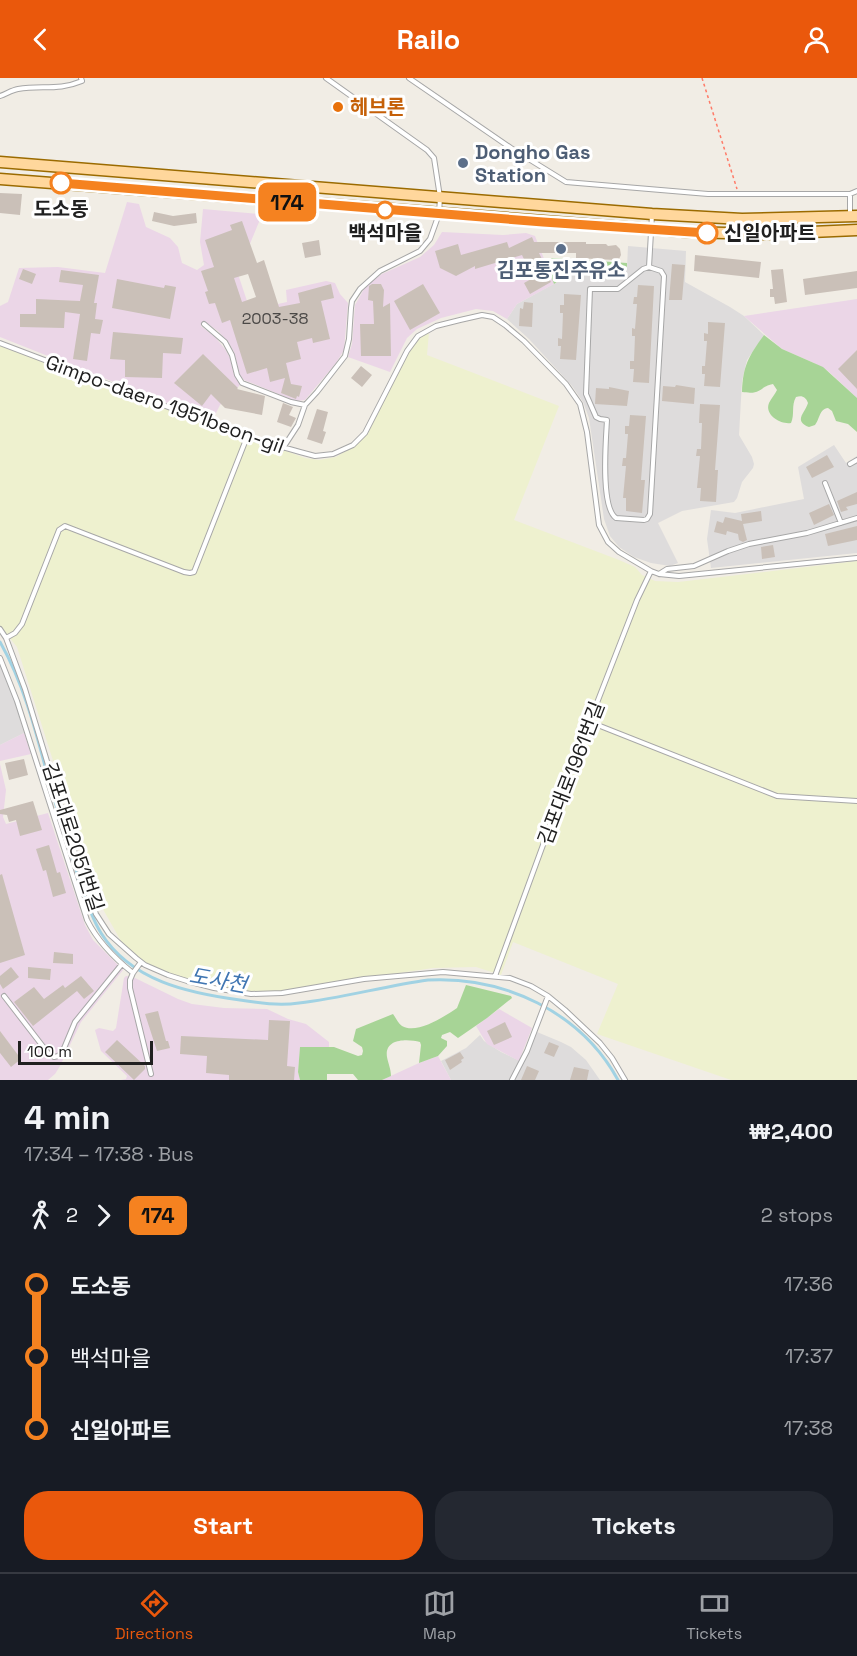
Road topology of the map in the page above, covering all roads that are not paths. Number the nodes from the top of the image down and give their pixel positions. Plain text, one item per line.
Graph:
1 (81, 78) edge
2 (326, 78) edge
3 (409, 78) edge
4 (0, 96) edge
5 (0, 162) edge
6 (0, 178) edge
7 (857, 191) edge
8 (850, 194) junction
9 (440, 197) junction
10 (439, 214) junction
11 (652, 214) junction
12 (854, 216) edge
13 (651, 230) junction
14 (857, 230) edge
15 (649, 267) junction
16 (204, 324) dead end
17 (0, 343) edge
18 (305, 405) junction
19 (247, 437) junction
20 (283, 448) junction
21 (857, 460) edge
22 (850, 464) dead end
23 (825, 483) dead end
24 (857, 518) edge
25 (841, 523) junction
26 (857, 558) edge
27 (651, 572) junction
28 (659, 574) junction
29 (0, 629) edge
30 (6, 638) junction
31 (0, 658) edge
32 (590, 722) junction
33 (857, 801) edge
34 (140, 963) junction
35 (122, 964) junction
36 (134, 972) junction
37 (495, 976) junction
38 (4, 996) dead end
39 (546, 998) junction
40 (152, 1074) dead end
41 (512, 1080) edge
42 (625, 1080) edge

1 - 4 lane
2 - 9 lane
3 - 8 lane
5 - 9 main road
6 - 10 main road
7 - 8 lane
8 - 12 lane
9 - 10 lane
9 - 11 main road
10 - 13 main road
10 - 18 lane
11 - 12 main road
11 - 13 lane
13 - 14 main road
13 - 15 lane
15 - 15 lane
16 - 18 lane
17 - 19 lane, Gimpo-daero 1951beon-gil
18 - 20 lane
19 - 20 lane, Gimpo-daero 1951beon-gil
19 - 30 lane
20 - 27 lane, Gimpo-daero 1951beon-gil
21 - 22 lane
23 - 25 lane
24 - 25 lane
25 - 28 lane
26 - 28 lane, Gimpo-daero 1951beon-gil
27 - 28 lane, Gimpo-daero 1951beon-gil
27 - 32 lane, 김포대로1961번길
29 - 30 lane, 김포대로2051번길
30 - 34 lane, 김포대로2051번길
31 - 35 lane
32 - 33 lane
32 - 37 lane, 김포대로1961번길
34 - 36 lane
34 - 37 lane, 김포대로2051번길
35 - 36 lane
35 - 38 lane
36 - 40 lane
37 - 39 lane, 김포대로2051번길
39 - 41 lane
39 - 42 lane, 김포대로2051번길

